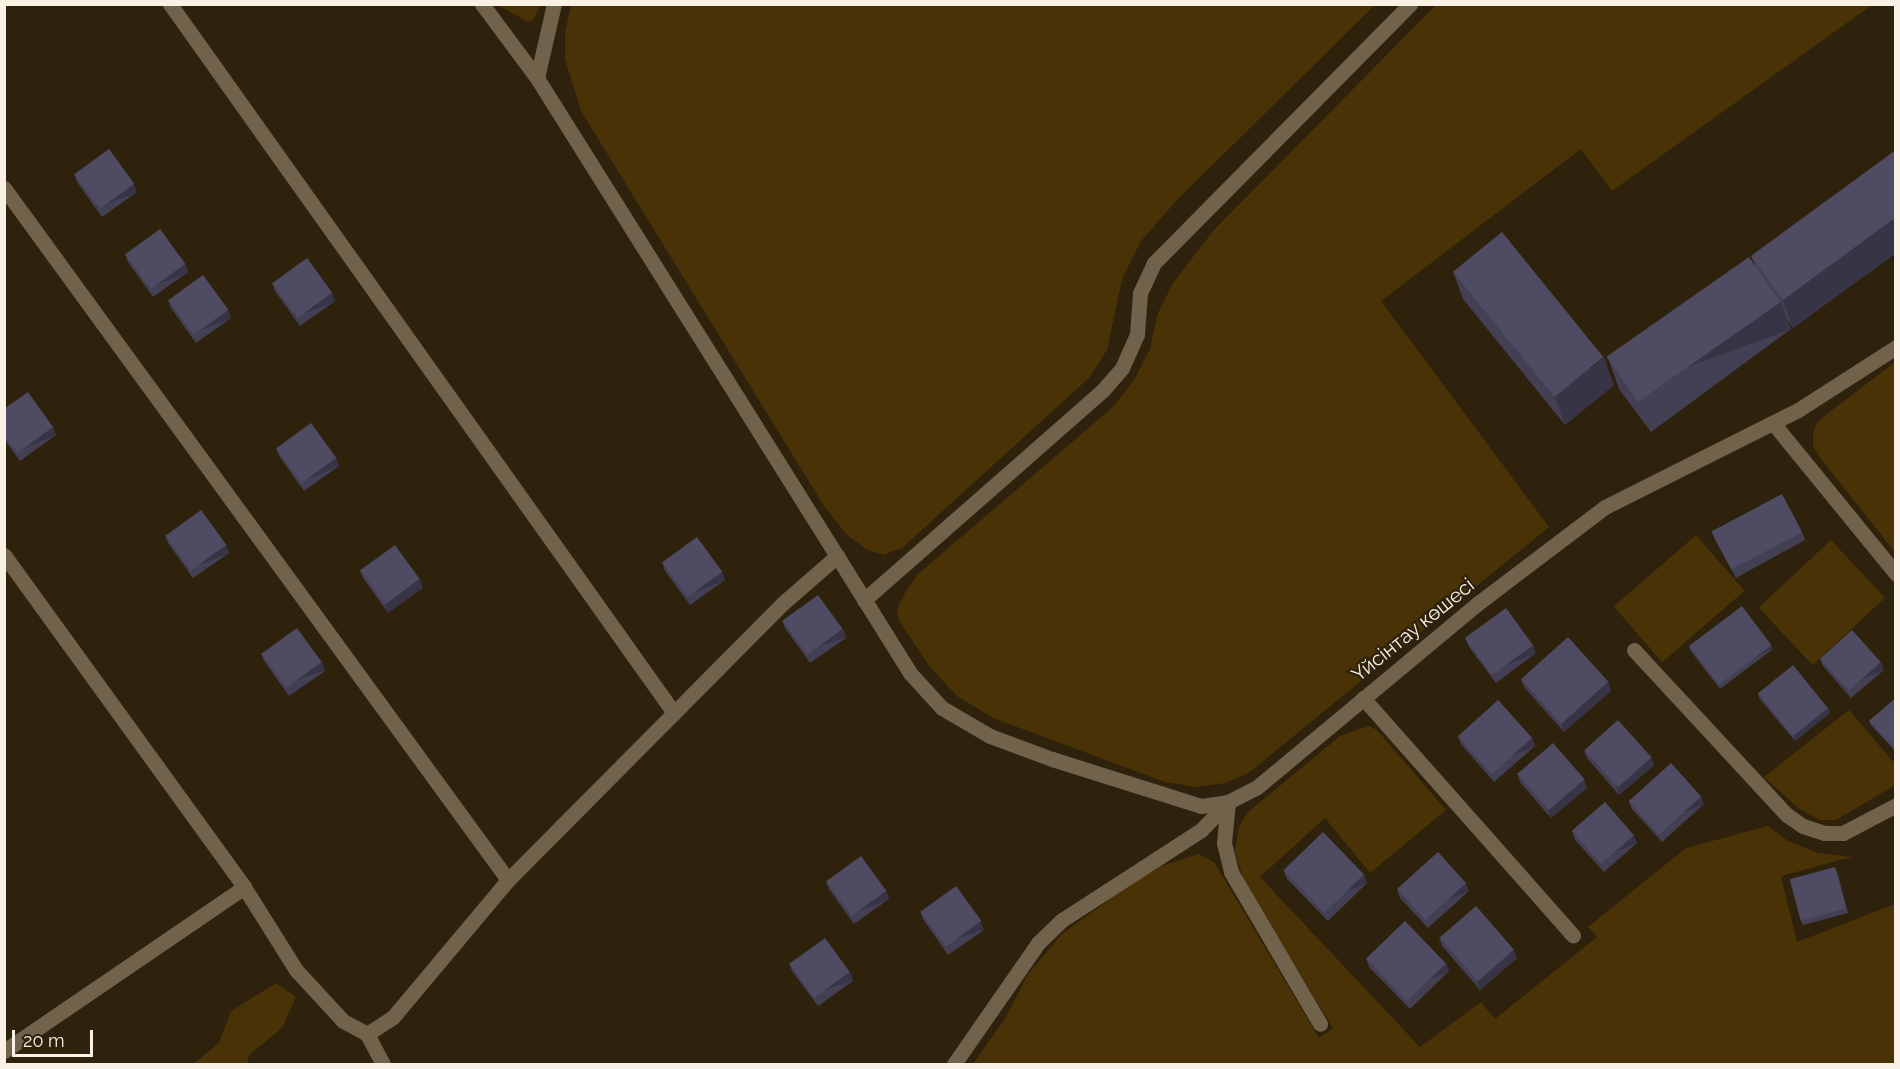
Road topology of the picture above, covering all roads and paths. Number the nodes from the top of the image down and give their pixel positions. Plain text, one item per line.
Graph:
1 (170, 4) edge
2 (482, 4) edge
3 (554, 4) edge
4 (1410, 4) edge
5 (537, 78) junction
6 (4, 188) edge
7 (1896, 347) edge
8 (1773, 423) junction
9 (4, 555) edge
10 (837, 556) junction
11 (1896, 574) edge
12 (864, 600) junction
13 (1634, 650) dead end
14 (1363, 698) junction
15 (674, 713) junction
16 (1228, 802) junction
17 (1896, 805) edge
18 (508, 880) junction
19 (244, 887) junction
20 (1573, 935) dead end
21 (1320, 1024) dead end
22 (367, 1035) junction
23 (4, 1051) edge
24 (383, 1065) edge
25 (954, 1065) edge

1 - 15 street
2 - 5 street, Үйсінтау көшесі
3 - 5 street
4 - 12 street
5 - 10 street, Үйсінтау көшесі
6 - 18 street
7 - 8 street, Үйсінтау көшесі
8 - 11 street
8 - 14 street, Үйсінтау көшесі
9 - 19 street
10 - 12 street, Үйсінтау көшесі
10 - 15 street
12 - 16 street, Үйсінтау көшесі
13 - 17 street
14 - 16 street, Үйсінтау көшесі
14 - 20 street
15 - 18 street
16 - 21 street
16 - 25 street
18 - 22 street
19 - 22 street
19 - 23 street
22 - 24 street

